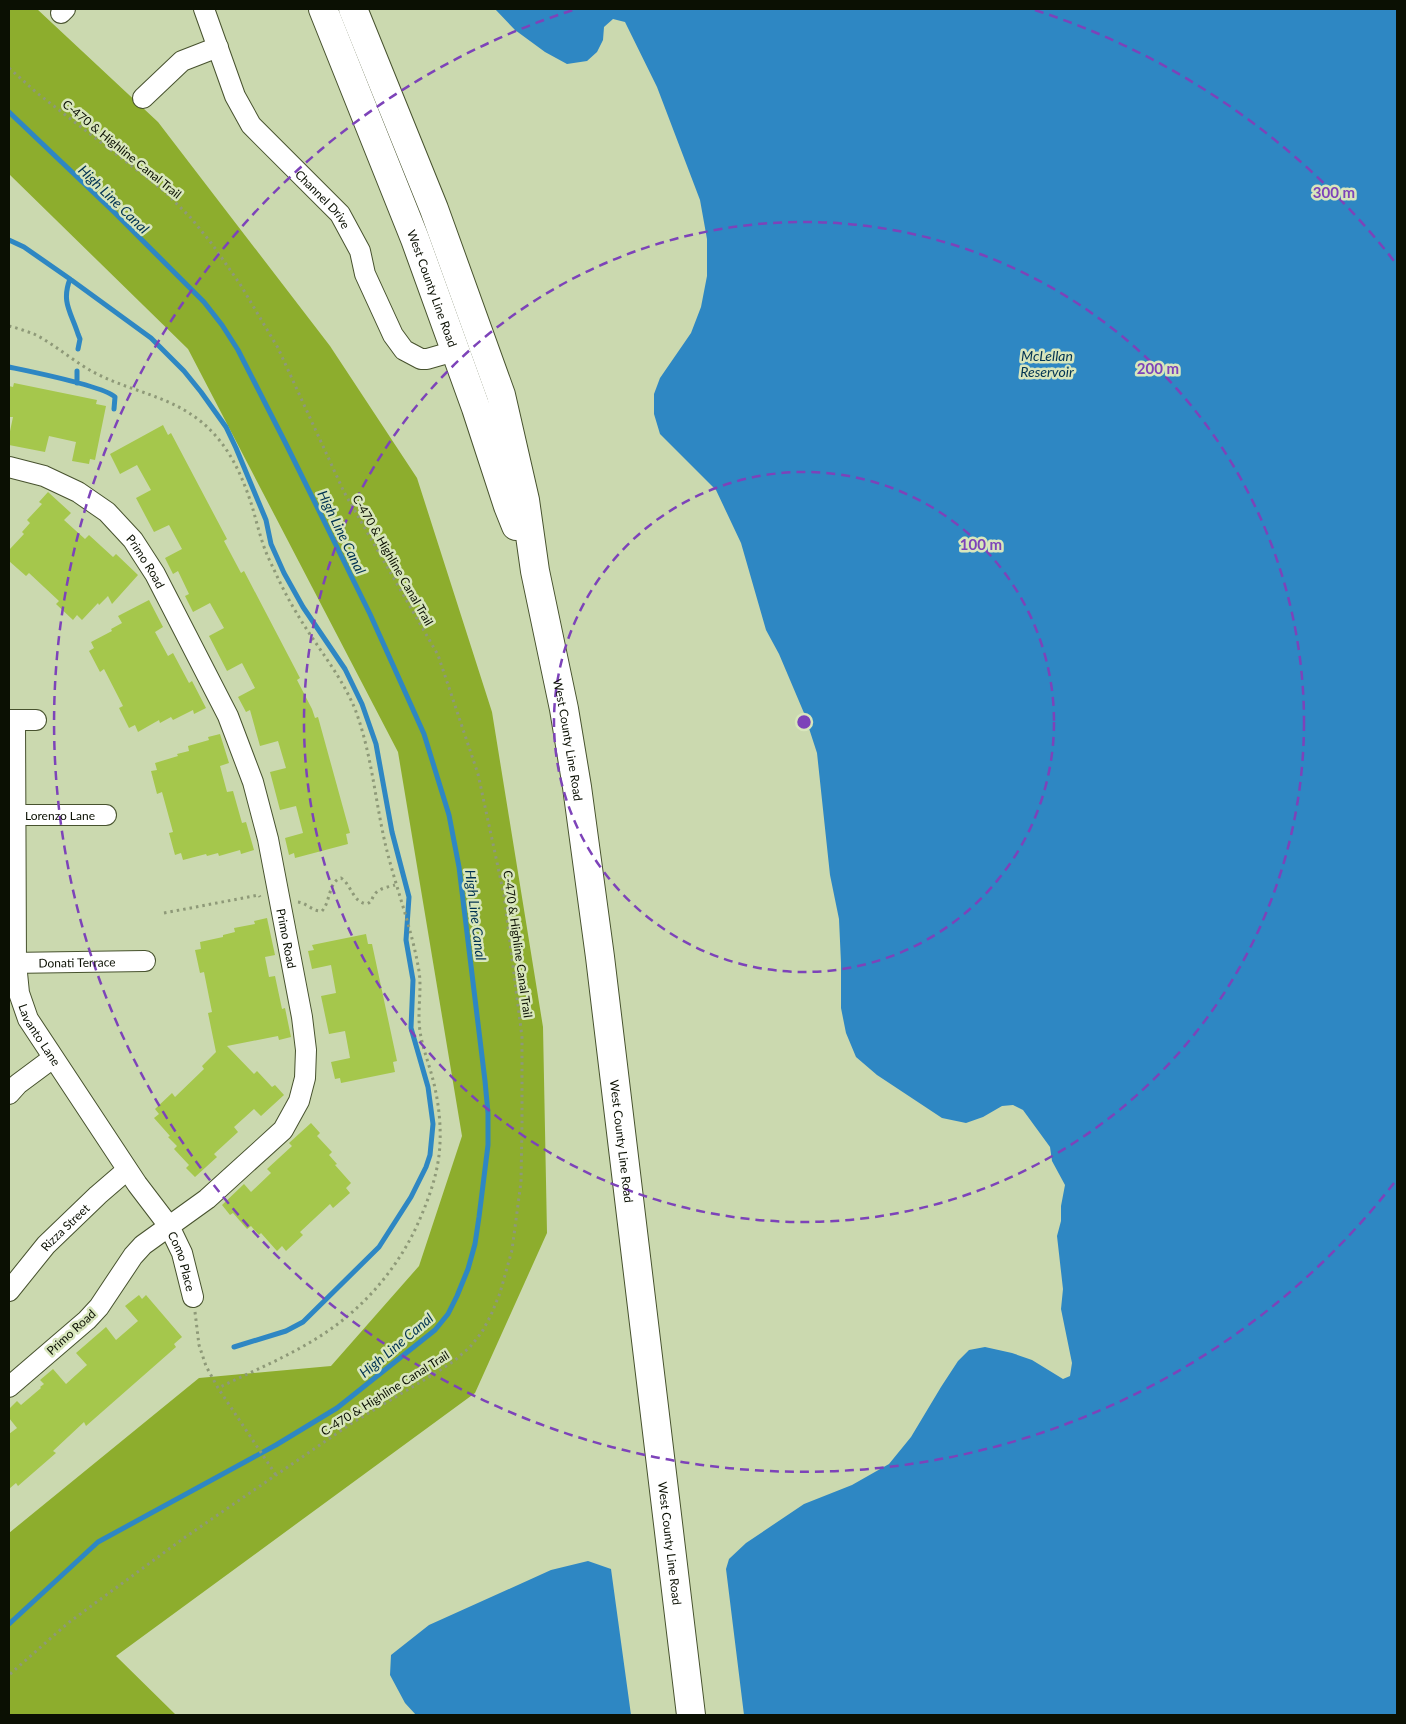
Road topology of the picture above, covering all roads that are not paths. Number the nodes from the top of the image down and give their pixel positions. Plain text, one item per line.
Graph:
1 (204, 9) edge
2 (323, 9) edge
3 (353, 9) edge
4 (218, 47) junction
5 (143, 98) dead end
6 (455, 351) junction
7 (9, 467) edge
8 (535, 571) junction
9 (12, 720) edge
10 (36, 720) dead end
11 (15, 815) junction
12 (106, 815) dead end
13 (145, 961) dead end
14 (12, 962) edge
15 (54, 1058) junction
16 (9, 1094) edge
17 (127, 1170) junction
18 (169, 1226) junction
19 (9, 1291) edge
20 (193, 1297) road end
21 (9, 1387) edge
22 (691, 1715) edge

1 - 4 street, Channel Drive
2 - 6 main road, West County Line Road
3 - 8 main road, West County Line Road
4 - 5 street
4 - 6 street, Channel Drive
6 - 8 main road, West County Line Road
7 - 18 street, Primo Road
8 - 22 main road, West County Line Road
9 - 10 street
9 - 11 street, Lavanto Lane
11 - 12 street, Lorenzo Lane
11 - 14 street, Lavanto Lane
13 - 14 street, Donati Terrace
14 - 15 street, Lavanto Lane
15 - 16 street
15 - 17 street, Lavanto Lane
17 - 18 street, Lavanto Lane
17 - 19 street, Rizza Street
18 - 20 street, Como Place
18 - 21 street, Primo Road

